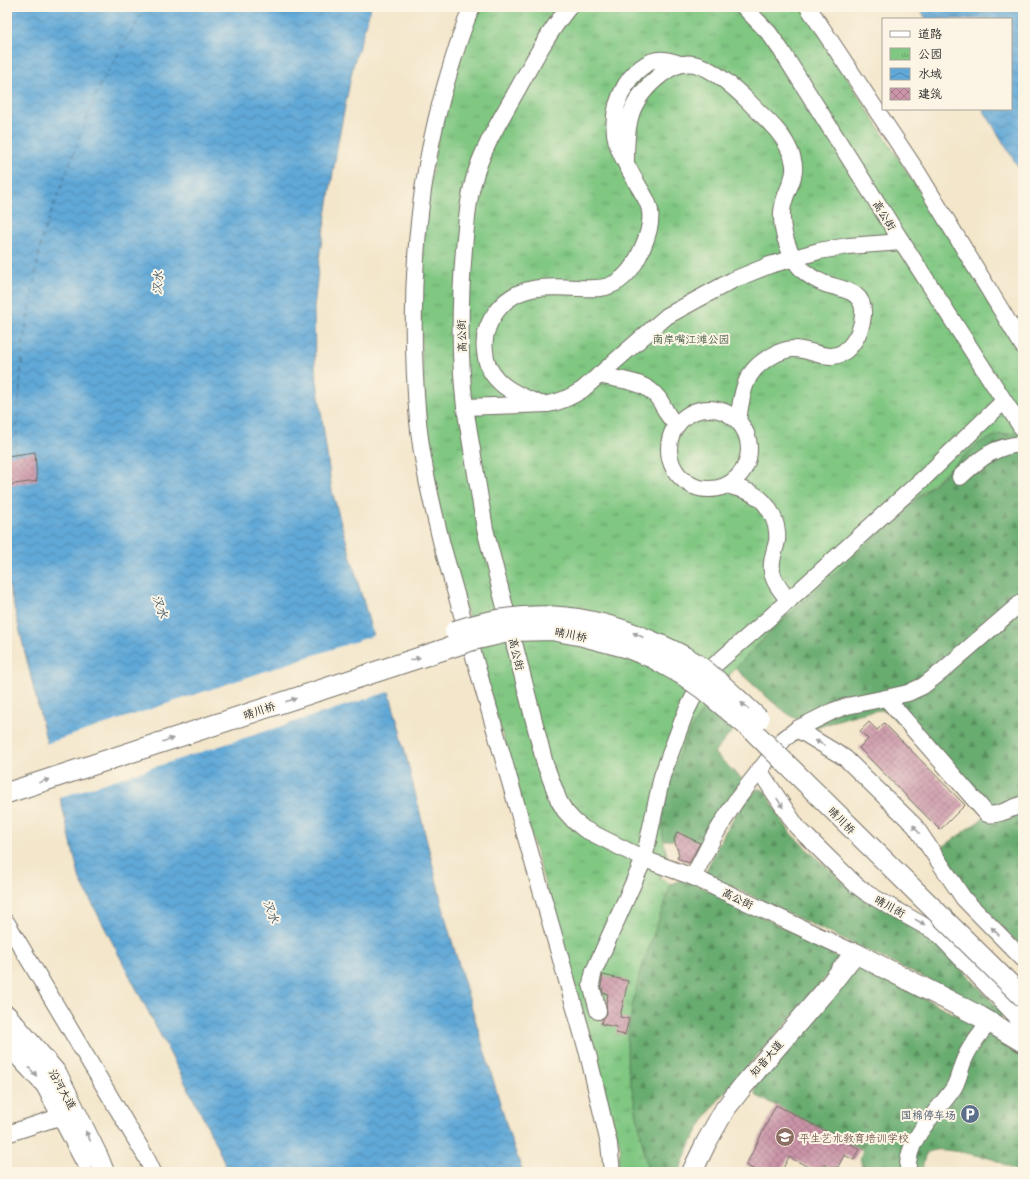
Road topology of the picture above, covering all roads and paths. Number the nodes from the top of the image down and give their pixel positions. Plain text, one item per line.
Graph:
1 (472, 7) edge
2 (569, 7) edge
3 (744, 7) edge
4 (808, 7) edge
5 (902, 242) junction
6 (793, 258) junction
7 (1023, 346) edge
8 (599, 375) junction
9 (1004, 401) junction
10 (540, 404) junction
11 (465, 407) junction
12 (738, 421) junction
13 (677, 425) junction
14 (1021, 427) dead end
15 (1023, 444) edge
16 (960, 477) dead end
17 (727, 485) junction
18 (789, 601) junction
19 (1023, 601) edge
20 (886, 698) junction
21 (797, 729) junction
22 (759, 770) junction
23 (7, 779) edge
24 (7, 793) edge
25 (1023, 804) edge
26 (644, 859) junction
27 (693, 877) junction
28 (7, 923) edge
29 (855, 953) junction
30 (1023, 959) edge
31 (1023, 978) edge
32 (1023, 997) edge
33 (598, 1011) dead end
34 (7, 1016) edge
35 (989, 1022) junction
36 (1020, 1040) edge
37 (7, 1043) edge
38 (62, 1116) junction
39 (7, 1134) edge
40 (91, 1172) edge
41 (104, 1172) edge
42 (153, 1172) edge
43 (612, 1172) edge
44 (692, 1172) edge
45 (908, 1172) edge

1 - 43 street
2 - 11 street, 高公街
3 - 5 street, 高公街
4 - 7 street
5 - 6 street
5 - 9 street, 高公街
6 - 8 street
6 - 10 street
6 - 12 street
8 - 10 street
8 - 13 street
9 - 14 street, 高公街
9 - 18 street
10 - 11 street
11 - 26 street, 高公街
12 - 13 street
12 - 17 street
13 - 17 street
15 - 16 street
17 - 18 street
18 - 26 street
19 - 20 street
20 - 21 street
20 - 25 street
21 - 22 street
30 -> 21 street
22 - 27 street
22 -> 36 street, 晴川街
31 -> 23 main road, 晴川桥, bridge
24 -> 32 main road, 晴川桥, bridge
26 - 27 street, 高公街
26 - 33 street
27 - 29 street, 高公街
28 - 42 street
29 - 35 main road, 高公街
29 - 44 main road, 知音大道
41 -> 34 main road, 沿河大道
35 - 36 main road, 高公街
35 - 45 street
37 -> 38 main road, 沿河大道
38 - 39 street
38 - 40 main road, 沿河大道

